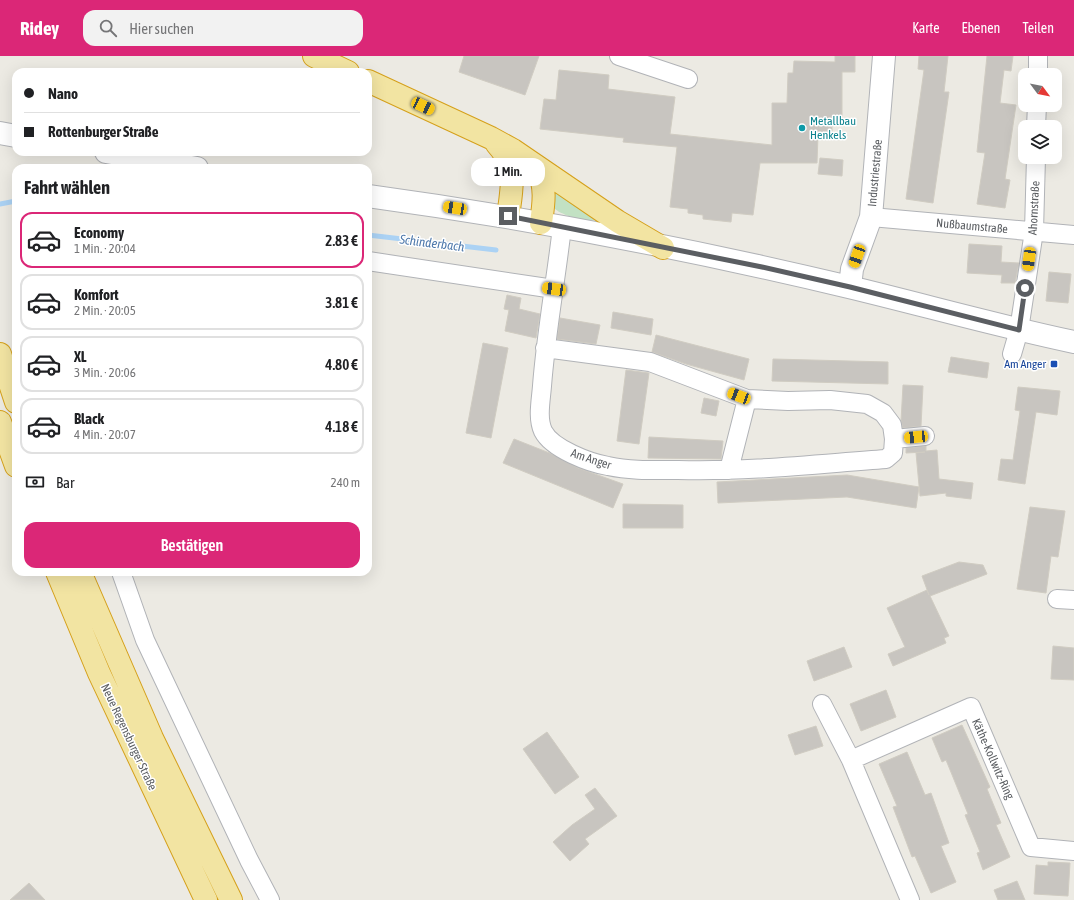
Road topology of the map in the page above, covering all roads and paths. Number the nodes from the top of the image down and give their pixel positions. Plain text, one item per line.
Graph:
1 (314, 56) edge
2 (619, 56) edge
3 (884, 56) edge
4 (1038, 56) edge
5 (638, 59) edge
6 (340, 68) edge
7 (1038, 68) edge
8 (688, 79) dead end
9 (372, 83) edge
10 (491, 138) junction
11 (129, 156) edge
12 (174, 164) edge
13 (1036, 164) edge
14 (538, 168) junction
15 (372, 197) edge
16 (508, 216) junction
17 (871, 217) junction
18 (541, 223) junction
19 (562, 227) junction
20 (1034, 231) junction
21 (1074, 235) edge
22 (663, 248) junction
23 (372, 262) edge
24 (850, 287) junction
25 (554, 289) junction
26 (1019, 330) junction
27 (1074, 342) edge
28 (545, 348) junction
29 (0, 354) edge
30 (1012, 354) dead end
31 (12, 390) edge
32 (747, 399) junction
33 (0, 422) edge
34 (926, 436) dead end
35 (894, 439) junction
36 (12, 455) edge
37 (729, 470) junction
38 (59, 576) edge
39 (82, 576) edge
40 (122, 576) edge
41 (822, 704) dead end
42 (851, 760) junction
43 (1074, 851) edge
44 (206, 900) edge
45 (231, 900) edge
46 (270, 900) edge
47 (910, 900) edge

1 - 6 highway
2 - 5 street
3 - 17 street, Industriestraße
4 - 7 street
5 - 8 street
9 - 10 highway
10 - 14 highway
10 - 16 highway
11 - 12 street
13 - 20 street, Ahornstraße
14 - 18 highway
14 - 22 highway
15 - 16 street
16 - 18 street
17 - 20 street, Nußbaumstraße
17 - 24 street, Industriestraße
18 - 19 street
19 - 22 street
19 - 25 street, Am Anger
20 - 21 street, Nußbaumstraße
20 - 26 street, Ahornstraße
22 - 24 street
23 - 25 street
24 - 26 street
25 - 28 street, Am Anger
26 - 27 street
26 - 30 street
28 - 32 street
28 - 37 street, Am Anger
29 - 31 highway
32 - 35 street
32 - 37 street
33 - 36 highway
34 - 35 street
35 - 37 street, Am Anger
38 - 44 highway, Neue Regensburger Straße
39 - 45 highway
40 - 46 street
41 - 42 street
42 - 43 street, Käthe-Kollwitz-Ring
42 - 47 street

